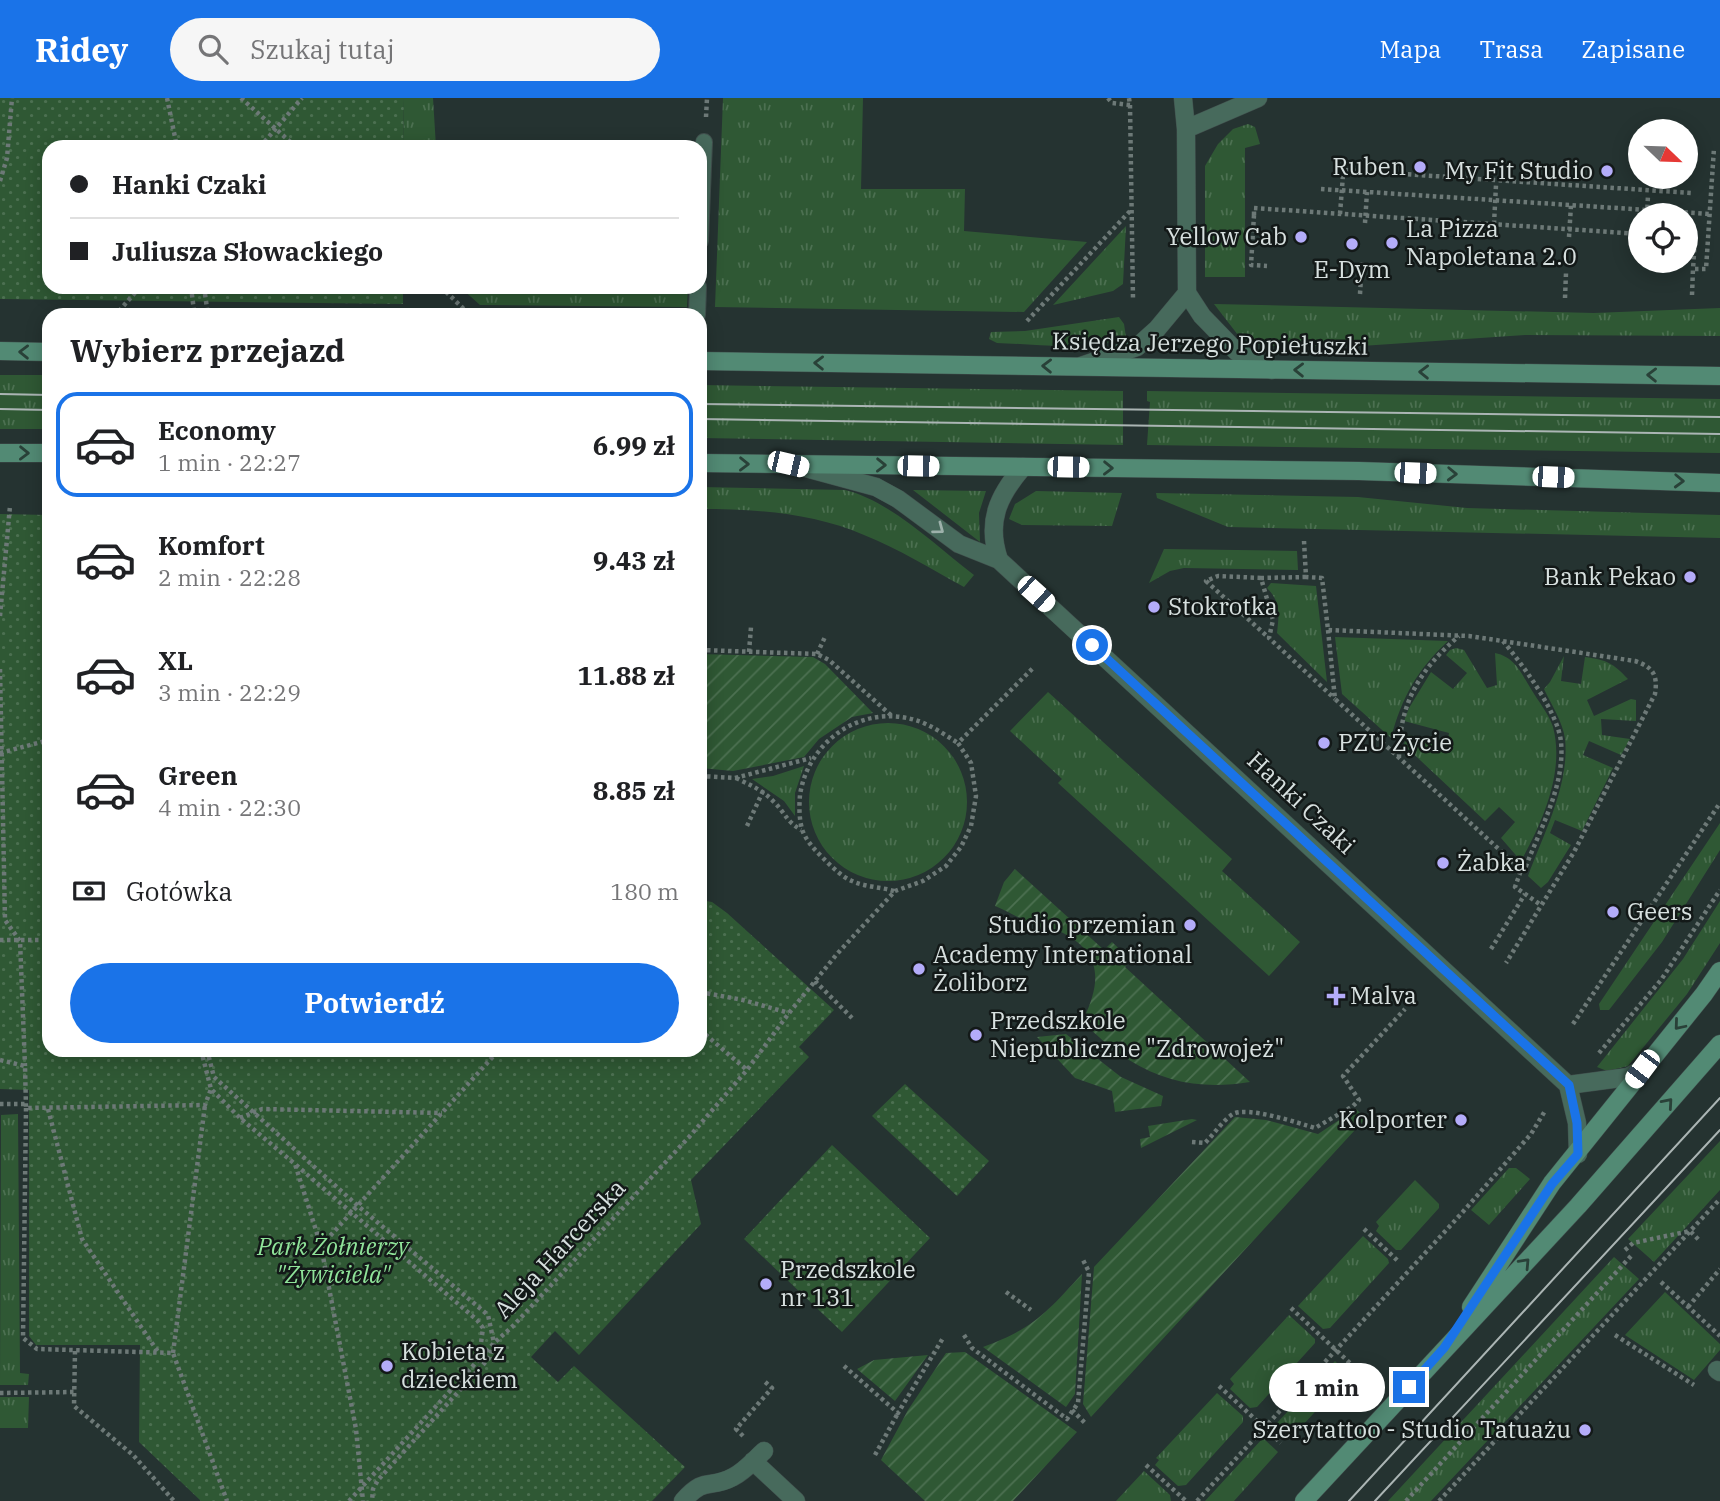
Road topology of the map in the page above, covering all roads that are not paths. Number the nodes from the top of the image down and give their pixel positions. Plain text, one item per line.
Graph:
1 (1183, 98) edge
2 (1258, 98) edge
3 (1186, 129) junction
4 (1187, 292) junction
5 (0, 351) edge
6 (42, 352) edge
7 (707, 361) edge
8 (1079, 367) junction
9 (1272, 370) junction
10 (1720, 376) edge
11 (0, 453) edge
12 (42, 453) edge
13 (707, 463) edge
14 (788, 464) junction
15 (1023, 467) junction
16 (1720, 482) edge
17 (999, 560) junction
18 (1720, 971) edge
19 (1720, 1044) edge
20 (1642, 1069) junction
21 (1569, 1085) junction
22 (1578, 1154) junction
23 (1444, 1348) junction
24 (683, 1501) edge
25 (796, 1501) edge
26 (1304, 1501) edge

1 - 3 street
2 - 3 street
3 - 4 street
4 - 8 street
4 - 9 street
6 -> 5 main road
8 -> 7 main road, Księdza Jerzego Popiełuszki
8 - 9 main road, Księdza Jerzego Popiełuszki
10 -> 9 main road, Księdza Jerzego Popiełuszki
11 -> 12 main road
13 -> 14 main road
14 -> 15 main road
14 -> 17 street, Hanki Czaki
15 -> 16 main road
15 - 17 street
17 - 21 street, Hanki Czaki
18 -> 20 main road
23 -> 19 main road
20 - 21 street
20 - 22 main road
21 - 22 street
22 - 23 main road
23 - 26 main road
24 - 25 street

